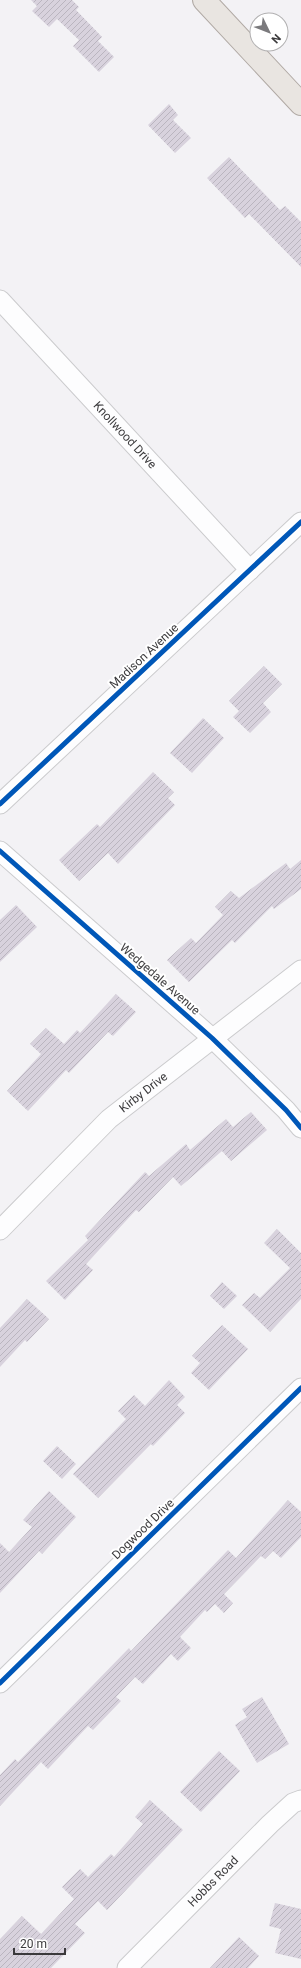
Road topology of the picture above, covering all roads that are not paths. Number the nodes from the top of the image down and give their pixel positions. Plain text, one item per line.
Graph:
1 (204, 0) edge
2 (301, 104) edge
3 (0, 300) edge
4 (301, 522) edge
5 (250, 570) junction
6 (0, 804) edge
7 (0, 851) edge
8 (301, 970) edge
9 (212, 1038) junction
10 (301, 1128) edge
11 (0, 1230) edge
12 (301, 1388) edge
13 (0, 1683) edge
14 (301, 1800) edge
15 (128, 1968) edge

1 - 2 main road
3 - 5 street, Knollwood Drive
4 - 5 street, Madison Avenue
5 - 6 street, Madison Avenue
7 - 9 street, Wedgedale Avenue
8 - 9 street, Kirby Drive
9 - 10 street, Wedgedale Avenue
9 - 11 street, Kirby Drive
12 - 13 street, Dogwood Drive
14 - 15 street, Hobbs Road

